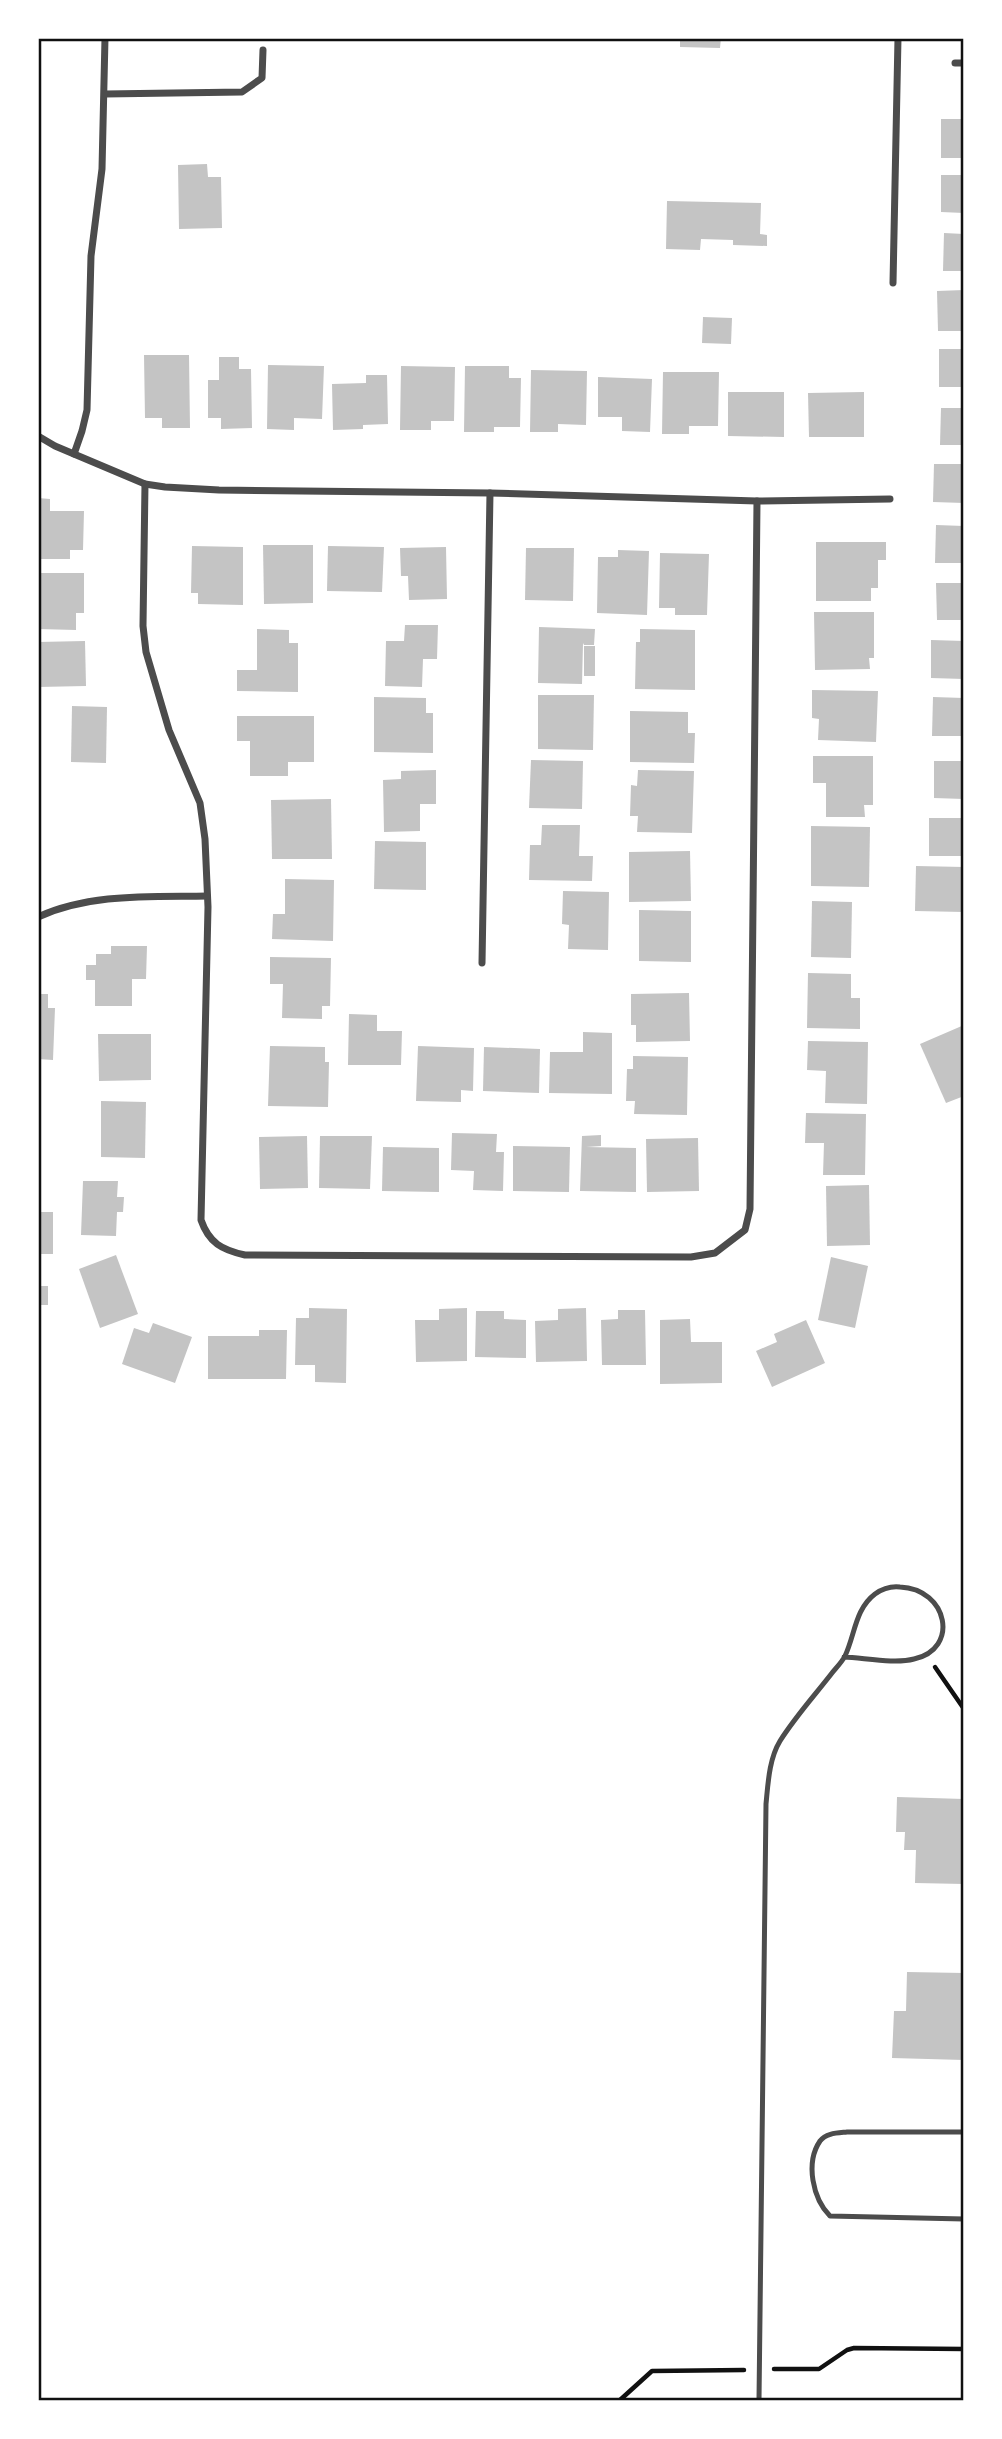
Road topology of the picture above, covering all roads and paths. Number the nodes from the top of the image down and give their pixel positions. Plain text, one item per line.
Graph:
1 (105, 38) edge
2 (898, 38) edge
3 (263, 50) dead end
4 (104, 94) junction
5 (893, 283) dead end
6 (38, 436) edge
7 (74, 454) junction
8 (145, 484) junction
9 (490, 493) junction
10 (890, 499) dead end
11 (757, 501) junction
12 (207, 896) junction
13 (38, 917) edge
14 (482, 963) dead end
15 (926, 1654) junction
16 (844, 1657) junction
17 (964, 1695) edge
18 (957, 1700) junction
19 (964, 1709) edge
20 (964, 2132) edge
21 (964, 2218) edge
22 (964, 2349) edge
23 (760, 2370) junction
24 (621, 2400) edge
25 (759, 2400) edge

1 - 4 street
2 - 5 street
3 - 4 street
4 - 7 street
6 - 7 street
7 - 8 street
8 - 9 street
8 - 12 street
9 - 11 street
9 - 14 street
10 - 11 street
11 - 12 street
12 - 13 street
15 - 16 lane
15 - 16 lane
15 - 18 path
16 - 23 lane
17 - 18 path
18 - 19 path
20 - 21 lane
22 - 23 path
23 - 24 path
23 - 25 lane

